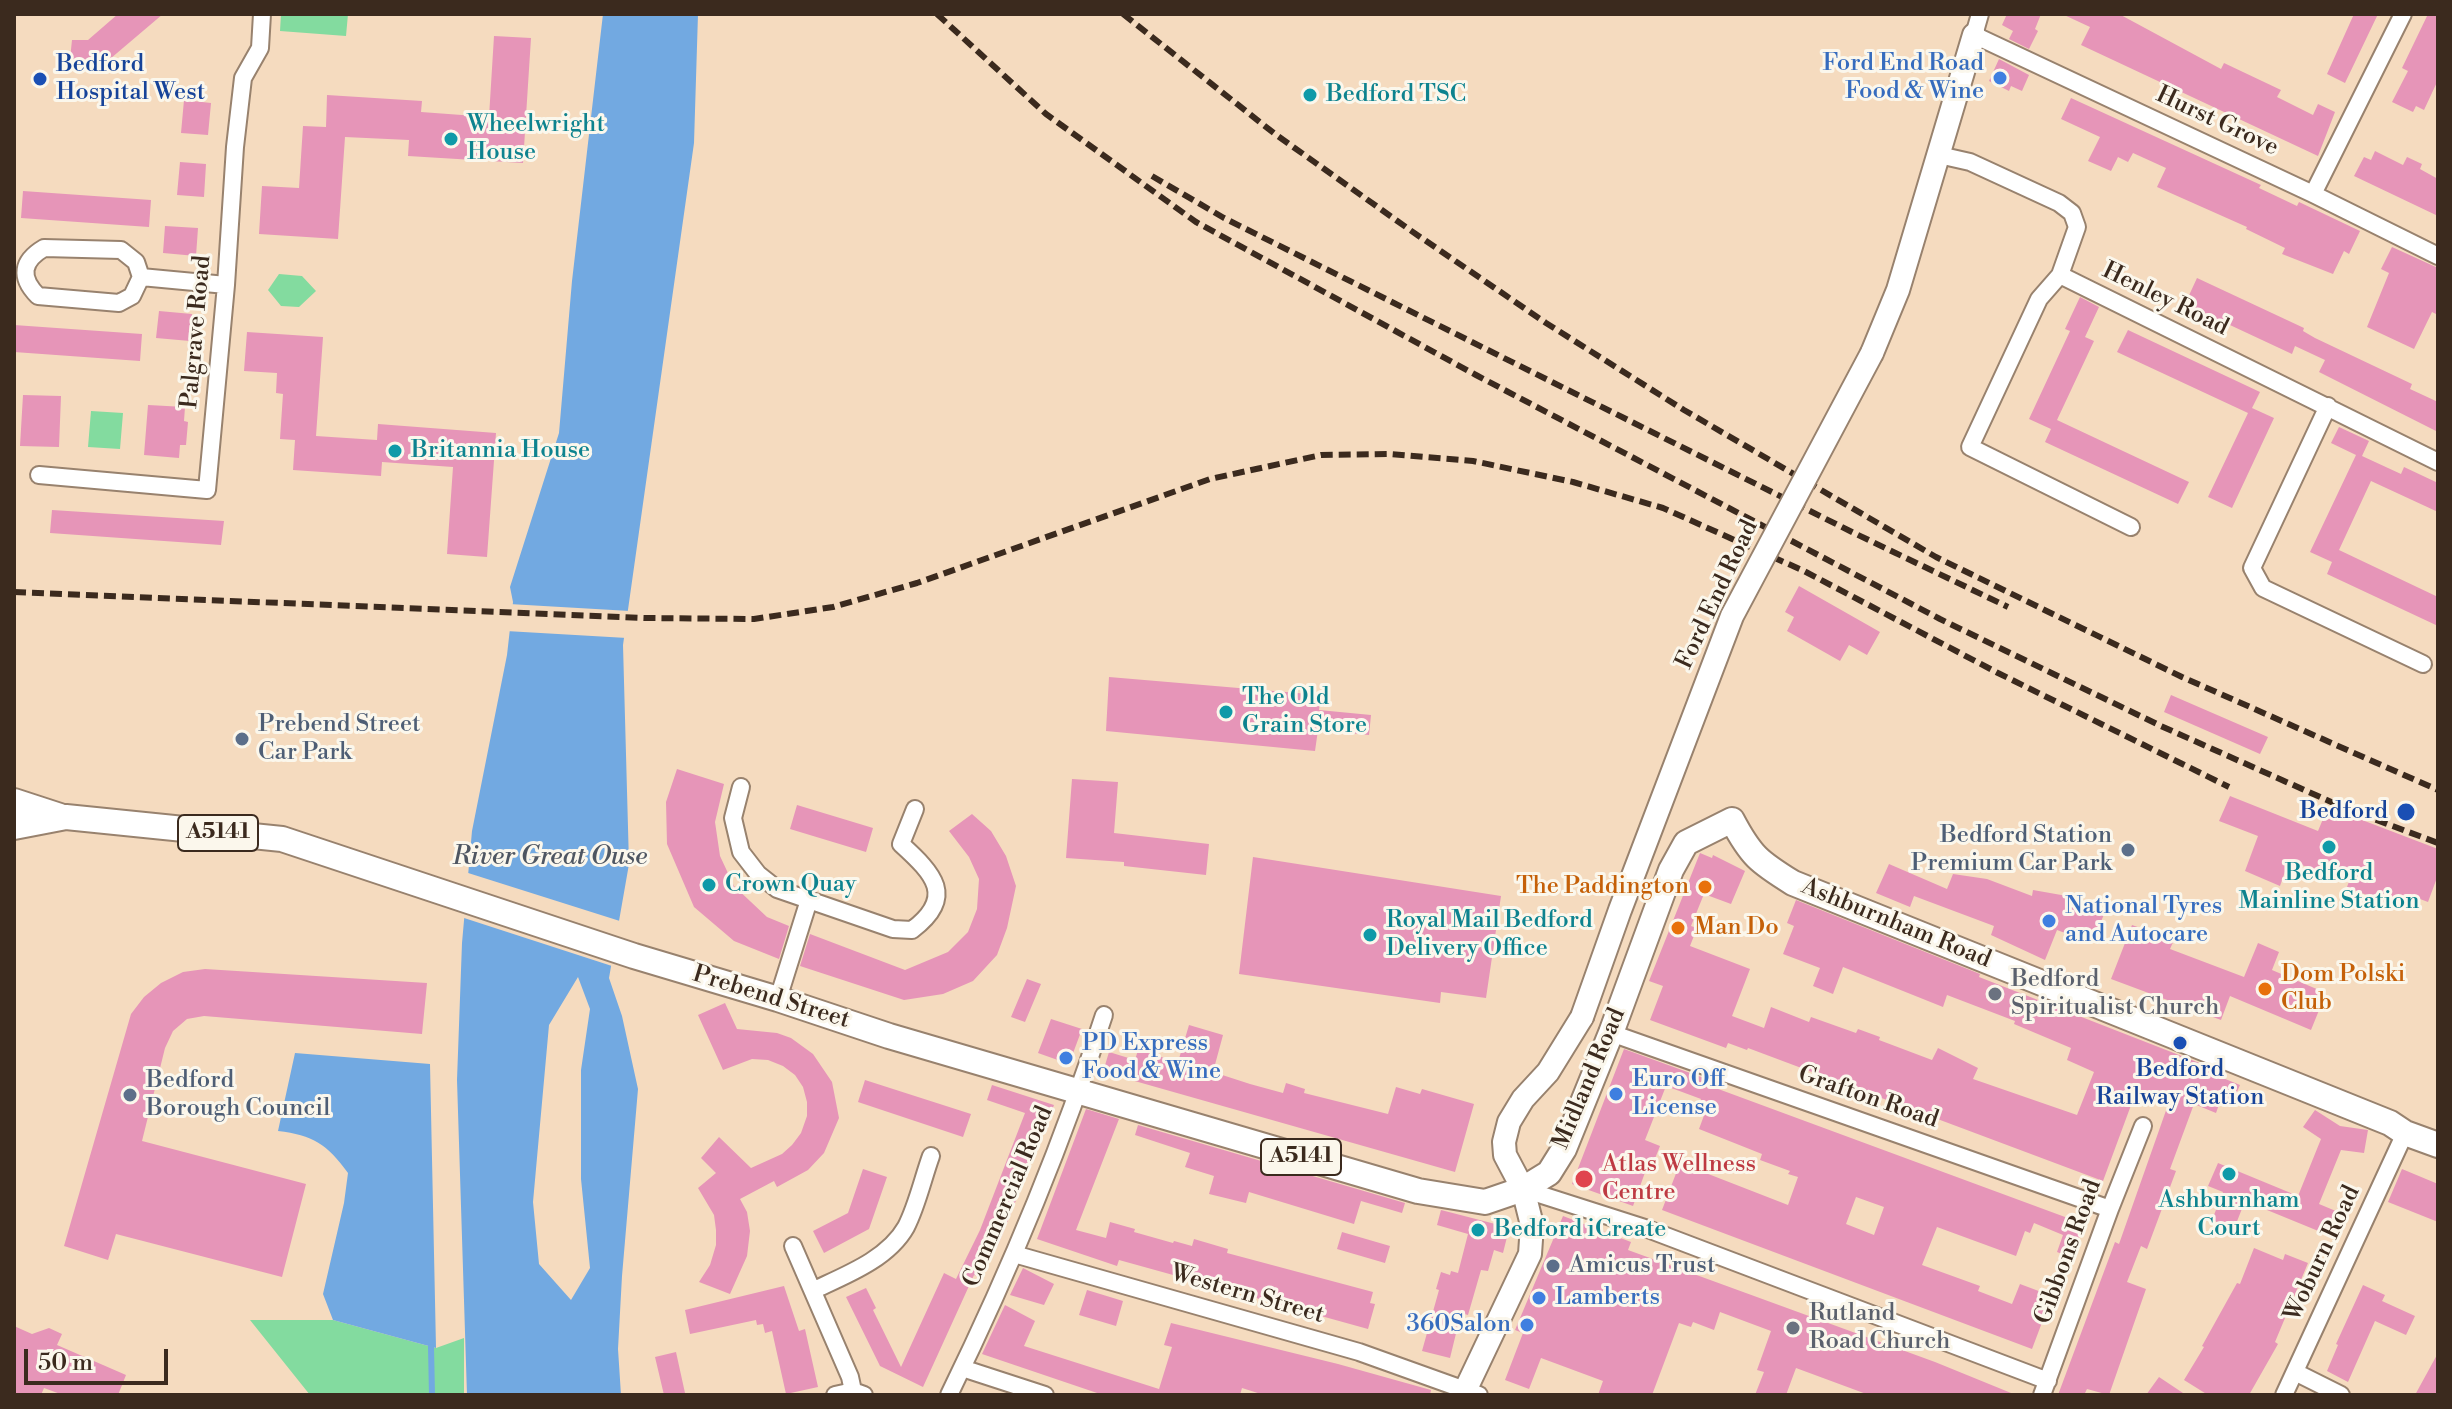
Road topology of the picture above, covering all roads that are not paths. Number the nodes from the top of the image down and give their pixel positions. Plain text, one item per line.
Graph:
1 (262, 14) edge
2 (2403, 14) edge
3 (1977, 24) edge
4 (1939, 155) junction
5 (2313, 194) junction
6 (2438, 256) edge
7 (2060, 275) junction
8 (141, 277) junction
9 (226, 285) junction
10 (2328, 406) junction
11 (2438, 462) edge
12 (39, 475) dead end
13 (2131, 527) dead end
14 (2423, 664) dead end
15 (741, 787) dead end
16 (14, 801) edge
17 (915, 809) dead end
18 (66, 817) junction
19 (1732, 820) joint
20 (14, 827) edge
21 (809, 900) junction
22 (778, 999) junction
23 (1104, 1015) dead end
24 (1611, 1033) junction
25 (1079, 1093) junction
26 (2143, 1126) dead end
27 (2405, 1133) junction
28 (2438, 1145) edge
29 (931, 1156) dead end
30 (1523, 1189) junction
31 (2110, 1209) junction
32 (793, 1246) dead end
33 (1014, 1254) junction
34 (814, 1290) junction
35 (962, 1368) junction
36 (2295, 1372) junction
37 (2045, 1388) edge
38 (859, 1393) edge
39 (1470, 1393) edge
40 (835, 1395) edge
41 (949, 1395) edge
42 (1045, 1395) edge
43 (2284, 1395) edge
44 (2341, 1395) edge

1 - 9 street, Palgrave Road
2 - 5 street
3 - 4 street, Ford End Road
3 - 5 street, Hurst Grove
4 - 7 street
4 - 30 street, Ford End Road, bridge
5 - 6 street, Hurst Grove
7 - 10 street, Henley Road
7 - 13 street
8 - 8 street
8 - 9 street
9 - 12 street, Palgrave Road
10 - 11 street, Henley Road
10 - 14 street
15 - 21 street
16 - 18 main road
17 - 21 street
18 - 20 main road, Prebend Street / A5141
18 - 22 main road, Prebend Street / A5141
19 - 24 main road, Midland Road / A5141
19 - 27 main road, Ashburnham Road / A5141
21 - 22 street
22 - 25 main road, Prebend Street / A5141
23 - 25 street, Commercial Road
24 - 30 main road, Midland Road / A5141
24 - 31 street, Grafton Road
25 - 30 main road, Prebend Street / A5141
25 - 33 street, Commercial Road
26 - 31 street, Gibbons Road
27 - 28 main road, Ashburnham Road / A5141
27 - 36 street, Woburn Road
29 - 34 street
30 - 37 street
30 - 39 street
31 - 37 street, Gibbons Road
32 - 34 street
33 - 35 street, Commercial Road
33 - 39 street, Western Street
34 - 38 street
35 - 41 street, Commercial Road
35 - 42 street
36 - 43 street, Woburn Road
36 - 44 street
38 - 40 street

